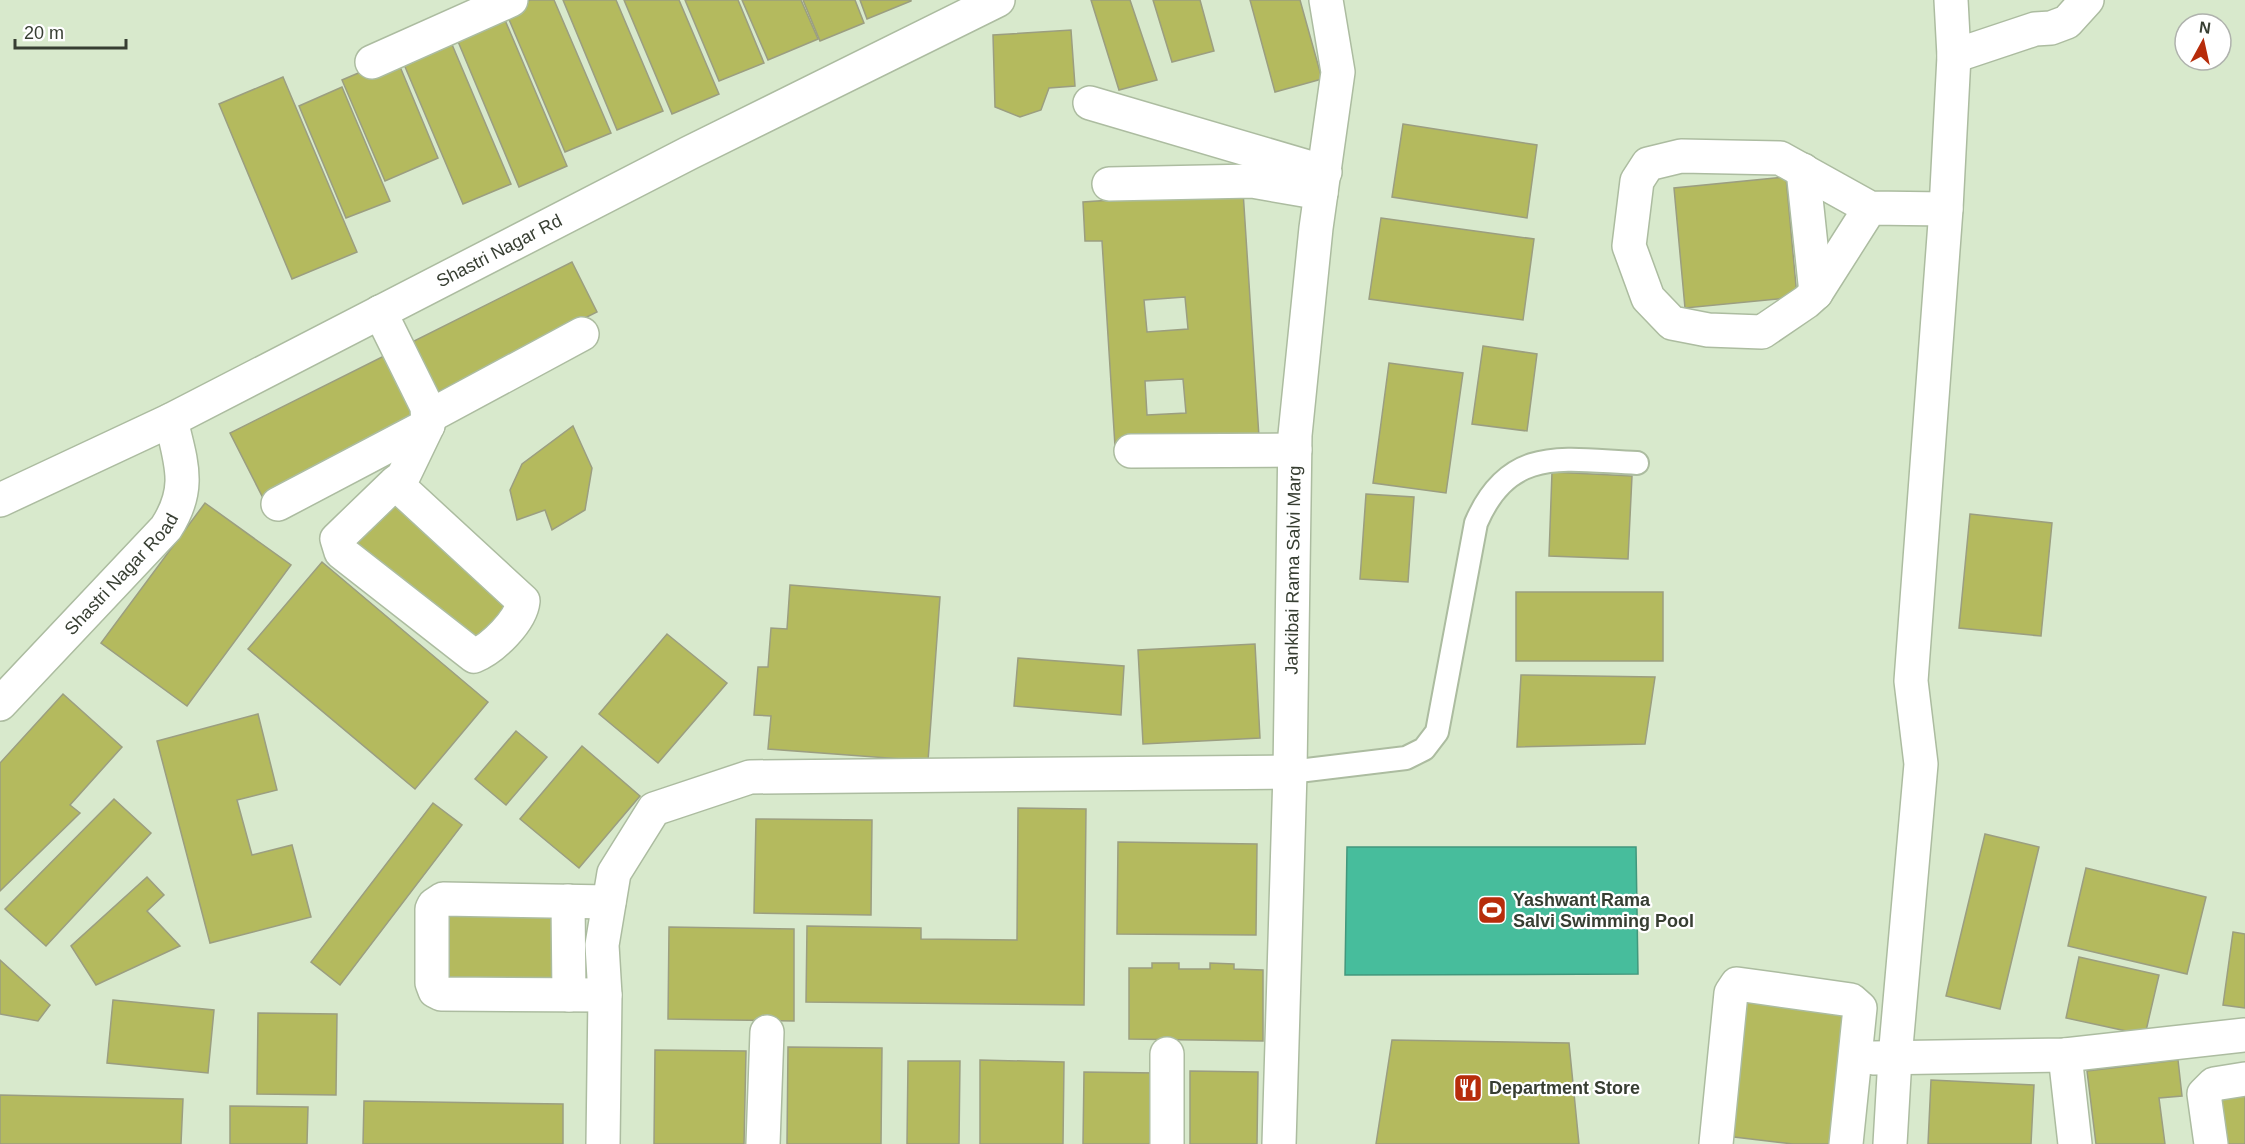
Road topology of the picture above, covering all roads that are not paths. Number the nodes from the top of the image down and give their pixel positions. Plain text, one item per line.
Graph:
1 (511, 0) edge
2 (998, 0) edge
3 (1326, 0) edge
4 (1950, 0) edge
5 (2087, 0) edge
6 (1954, 56) junction
7 (372, 62) dead end
8 (1090, 103) dead end
9 (1803, 170) junction
10 (1323, 182) junction
11 (1109, 184) dead end
12 (1870, 208) junction
13 (1946, 209) junction
14 (1816, 293) junction
15 (380, 312) junction
16 (582, 334) dead end
17 (171, 420) junction
18 (428, 421) junction
19 (1295, 450) junction
20 (1131, 451) dead end
21 (1637, 463) dead end
22 (395, 483) junction
23 (0, 500) edge
24 (278, 504) dead end
25 (0, 704) edge
26 (1290, 772) junction
27 (568, 901) junction
28 (609, 902) junction
29 (569, 995) junction
30 (605, 995) junction
31 (767, 1032) dead end
32 (2244, 1040) edge
33 (1167, 1054) dead end
34 (2065, 1055) junction
35 (1856, 1058) junction
36 (1895, 1058) junction
37 (2245, 1079) edge
38 (603, 1144) edge
39 (763, 1144) edge
40 (1167, 1144) edge
41 (1280, 1144) edge
42 (1716, 1144) edge
43 (1846, 1144) edge
44 (1890, 1144) edge
45 (2075, 1144) edge
46 (2211, 1144) edge

1 - 7 street
2 - 15 street, Shastri Nagar Rd
3 - 10 street, Jankibai Rama Salvi Marg
4 - 6 street
5 - 6 street
6 - 13 street
8 - 10 street
9 - 12 street
9 - 14 street
9 - 14 street
10 - 11 street
10 - 19 street, Jankibai Rama Salvi Marg
12 - 13 street
12 - 14 street
13 - 36 street
15 - 17 street, Shastri Nagar Rd
15 - 18 street
16 - 18 street
17 - 23 street, Shastri Nagar Rd
17 - 25 street, Shastri Nagar Road
18 - 22 street
18 - 24 street
19 - 20 street
19 - 26 street, Jankibai Rama Salvi Marg
21 - 26 lane
22 - 22 street
26 - 28 street
26 - 41 street, Jankibai Rama Salvi Marg
27 - 28 street
27 - 29 street
27 - 29 street
28 - 30 street
29 - 30 street
30 - 38 street
31 - 39 street
32 - 34 street
33 - 40 street
34 - 36 street
34 - 45 street
35 - 36 street
35 - 42 street
35 - 43 street
36 - 44 street
37 - 46 street

